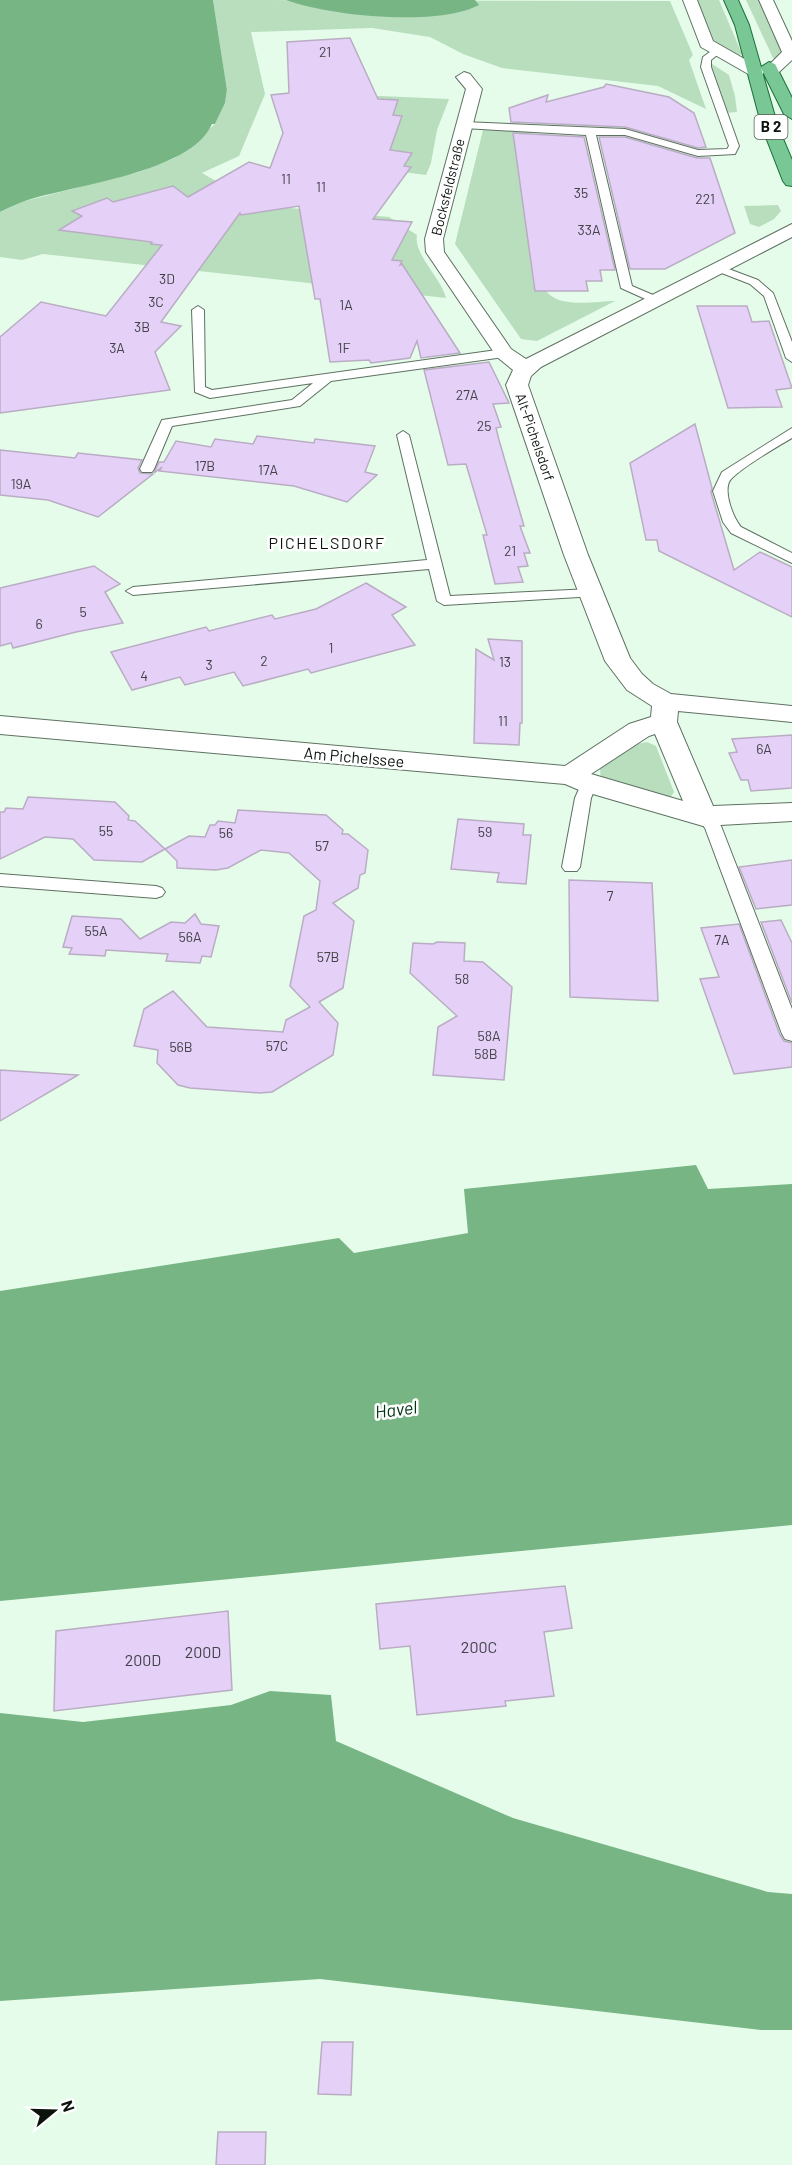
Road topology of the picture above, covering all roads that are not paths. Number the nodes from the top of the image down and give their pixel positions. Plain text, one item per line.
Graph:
1 (690, 0) edge
2 (731, 0) edge
3 (766, 0) edge
4 (717, 51) junction
5 (764, 71) junction
6 (464, 77) dead end
7 (792, 114) edge
8 (464, 125) junction
9 (590, 132) junction
10 (792, 181) edge
11 (792, 230) edge
12 (718, 268) junction
13 (656, 300) junction
14 (198, 310) dead end
15 (504, 353) junction
16 (792, 358) edge
17 (524, 368) junction
18 (327, 378) junction
19 (792, 432) edge
20 (403, 435) dead end
21 (147, 469) dead end
22 (792, 559) edge
23 (435, 564) junction
24 (134, 591) dead end
25 (591, 593) junction
26 (665, 712) junction
27 (792, 714) edge
28 (0, 725) edge
29 (580, 779) junction
30 (792, 812) edge
31 (703, 816) junction
32 (571, 867) dead end
33 (0, 880) edge
34 (156, 892) dead end
35 (792, 1034) edge

1 - 4 street
2 - 5 main road, B 2
3 - 5 street
4 - 5 street
4 - 9 lane
5 - 7 main road, B 2
5 - 10 main road, B 2
6 - 8 street, Bocksfeldstraße
8 - 9 lane
8 - 15 street, Bocksfeldstraße
9 - 13 lane
11 - 12 street, Alt-Pichelsdorf
12 - 13 street, Alt-Pichelsdorf
12 - 16 lane
13 - 17 street, Alt-Pichelsdorf
14 - 18 lane
15 - 17 street, Bocksfeldstraße
15 - 18 lane
17 - 25 street, Alt-Pichelsdorf
18 - 21 lane
19 - 22 lane
20 - 23 lane
23 - 24 lane
23 - 25 lane
25 - 26 street, Alt-Pichelsdorf
26 - 27 street, Alt-Pichelsdorf
26 - 29 street, Alt-Pichelsdorf
26 - 31 street
28 - 29 street, Am Pichelssee
29 - 31 street, Am Pichelssee
29 - 32 lane
30 - 31 street
31 - 35 lane
33 - 34 lane

